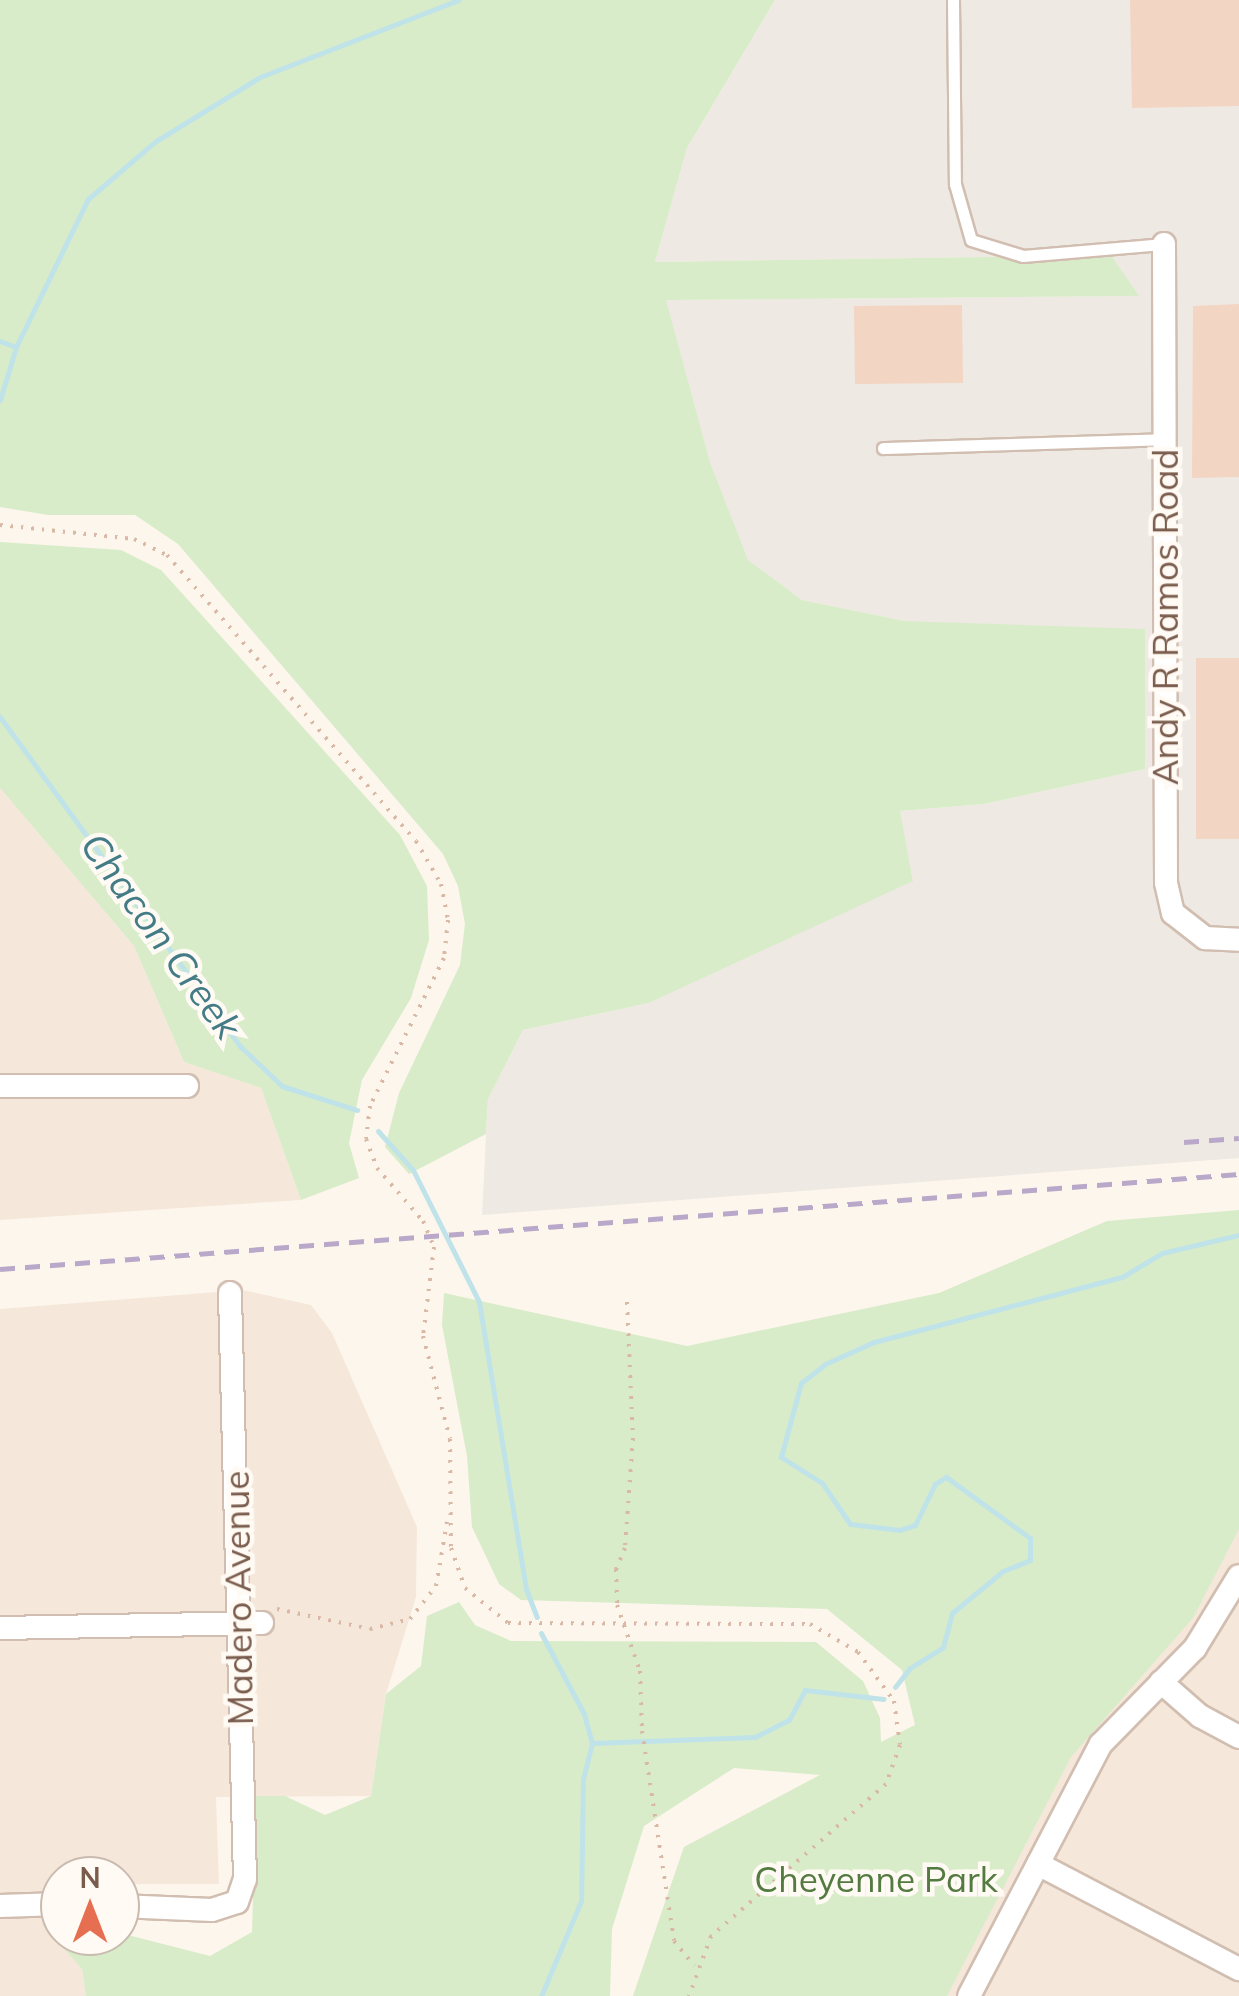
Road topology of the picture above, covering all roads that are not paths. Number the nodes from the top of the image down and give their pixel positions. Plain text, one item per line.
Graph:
1 (953, 0) edge
2 (1164, 244) joint
3 (1164, 438) junction
4 (884, 448) dead end
5 (1239, 940) edge
6 (0, 1086) edge
7 (187, 1086) dead end
8 (230, 1293) dead end
9 (1238, 1579) edge
10 (255, 1620) junction
11 (0, 1628) edge
12 (1161, 1682) junction
13 (1239, 1737) edge
14 (1038, 1864) junction
15 (40, 1905) edge
16 (0, 1906) edge
17 (140, 1907) edge
18 (1239, 1968) edge
19 (969, 1996) edge

1 - 2 lane
2 - 3 street, Andy R Ramos Road
3 - 4 lane
3 - 5 street, Andy R Ramos Road
6 - 7 street
8 - 10 street, Madero Avenue
9 - 12 street
10 - 11 street
10 - 17 street, Madero Avenue
12 - 13 street
12 - 14 street
14 - 18 street
14 - 19 street
15 - 16 street

